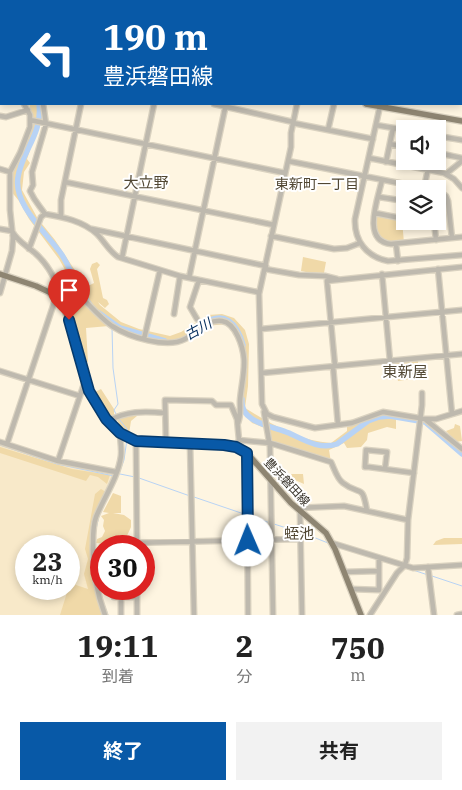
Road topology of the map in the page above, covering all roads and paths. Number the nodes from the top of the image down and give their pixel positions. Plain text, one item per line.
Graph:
1 (25, 105) edge
2 (43, 105) edge
3 (81, 105) edge
4 (154, 105) edge
5 (226, 105) edge
6 (297, 105) edge
7 (334, 105) edge
8 (373, 105) edge
9 (380, 106) junction
10 (397, 106) edge
11 (28, 110) junction
12 (0, 116) edge
13 (31, 120) junction
14 (462, 121) edge
15 (293, 122) junction
16 (46, 124) junction
17 (376, 125) junction
18 (393, 128) junction
19 (396, 128) edge
20 (76, 129) junction
21 (328, 130) junction
22 (446, 137) edge
23 (373, 139) junction
24 (462, 140) edge
25 (145, 144) junction
26 (390, 144) junction
27 (396, 145) edge
28 (446, 155) edge
29 (214, 158) junction
30 (368, 158) junction
31 (462, 159) edge
32 (288, 161) junction
33 (386, 162) junction
34 (396, 164) edge
35 (0, 169) edge
36 (432, 170) edge
37 (10, 172) junction
38 (285, 173) junction
39 (446, 174) junction
40 (364, 177) junction
41 (382, 180) junction
42 (65, 182) junction
43 (396, 183) edge
44 (461, 186) edge
45 (134, 196) junction
46 (446, 196) edge
47 (379, 197) junction
48 (396, 200) edge
49 (203, 211) junction
50 (375, 213) junction
51 (45, 214) junction
52 (61, 217) junction
53 (396, 217) edge
54 (274, 226) junction
55 (0, 229) edge
56 (90, 229) junction
57 (435, 230) edge
58 (12, 231) junction
59 (126, 236) junction
60 (271, 236) junction
61 (462, 237) edge
62 (452, 238) junction
63 (436, 240) junction
64 (360, 243) junction
65 (396, 244) junction
66 (29, 249) junction
67 (195, 251) junction
68 (462, 255) edge
69 (122, 258) junction
70 (398, 261) junction
71 (265, 267) junction
72 (462, 267) edge
73 (438, 269) junction
74 (160, 270) junction
75 (382, 274) junction
76 (3, 275) edge
77 (180, 276) junction
78 (189, 278) junction
79 (338, 279) junction
80 (199, 280) junction
81 (0, 293) edge
82 (259, 294) junction
83 (58, 296) junction
84 (462, 310) edge
85 (442, 312) junction
86 (174, 314) dead end
87 (386, 317) junction
88 (197, 319) dead end
89 (331, 322) junction
90 (260, 329) junction
91 (144, 339) junction
92 (462, 354) edge
93 (446, 356) junction
94 (390, 361) junction
95 (334, 366) junction
96 (0, 371) edge
97 (262, 373) junction
98 (28, 380) junction
99 (85, 381) junction
100 (422, 392) dead end
101 (80, 396) junction
102 (264, 410) junction
103 (462, 411) edge
104 (165, 412) junction
105 (452, 414) junction
106 (423, 418) junction
107 (108, 421) junction
108 (238, 423) junction
109 (338, 425) junction
110 (120, 433) junction
111 (239, 440) junction
112 (136, 441) junction
113 (0, 442) edge
114 (166, 442) junction
115 (190, 443) junction
116 (270, 443) junction
117 (7, 444) junction
118 (235, 447) junction
119 (462, 449) edge
120 (247, 453) junction
121 (58, 461) junction
122 (385, 469) junction
123 (116, 472) junction
124 (414, 473) junction
125 (270, 479) junction
126 (298, 509) junction
127 (367, 511) junction
128 (408, 520) junction
129 (137, 535) edge
130 (300, 539) junction
131 (271, 540) junction
132 (248, 541) junction
133 (193, 542) junction
134 (155, 543) edge
135 (332, 543) junction
136 (379, 558) junction
137 (462, 565) edge
138 (404, 566) junction
139 (428, 567) junction
140 (379, 571) junction
141 (344, 572) junction
142 (351, 589) junction
143 (121, 600) edge
144 (137, 600) edge
145 (462, 614) edge
146 (105, 615) edge
147 (121, 615) edge
148 (137, 615) edge
149 (194, 615) edge
150 (248, 615) edge
151 (273, 615) edge
152 (302, 615) edge
153 (361, 615) edge
154 (370, 615) edge
155 (434, 615) edge
156 (457, 615) edge

1 - 11 street
2 - 16 street
3 - 20 street
4 - 25 street
5 - 15 street
5 - 29 street
6 - 15 street
7 - 21 street
8 - 9 main road
9 - 10 main road
9 - 17 street
10 - 14 main road
11 - 12 street
11 - 13 street
13 - 16 street
13 - 37 street
15 - 21 street
15 - 32 street
16 - 20 street
16 - 51 street
17 - 18 street
17 - 23 street
18 - 19 street
18 - 26 street
20 - 25 street
20 - 42 street
21 - 23 street
22 - 24 street
23 - 30 street
25 - 29 street
25 - 45 street
26 - 27 street
26 - 33 street
28 - 31 street
29 - 38 street
29 - 49 street
30 - 33 street
30 - 40 street
31 - 39 street
32 - 38 street
32 - 40 street
33 - 34 street
35 - 37 street
36 - 39 street
37 - 58 street
38 - 54 street
39 - 44 street
40 - 41 street
40 - 64 street
41 - 43 street
41 - 47 street
42 - 45 street
42 - 52 street
45 - 49 street
45 - 59 street
46 - 62 street
47 - 48 street
47 - 50 street
49 - 54 street
49 - 67 street
50 - 53 street
50 - 65 street
51 - 52 street
51 - 66 street
52 - 56 street
54 - 60 street
55 - 58 street
56 - 59 street
56 - 69 street
57 - 63 street
58 - 66 street
58 - 76 street
59 - 67 street
59 - 69 street
60 - 64 street
60 - 71 street
61 - 62 street
62 - 63 street
63 - 65 street
64 - 70 street
65 - 70 street
66 - 83 street
67 - 71 street
67 - 78 street
68 - 70 street
69 - 74 street
71 - 79 street
71 - 82 street
72 - 73 street
73 - 75 street
73 - 85 street
74 - 77 street
74 - 91 street
75 - 79 street
75 - 87 street
76 - 81 street
76 - 83 main road, 豊浜磐田線
77 - 78 street
77 - 86 street
78 - 80 street
79 - 89 street
80 - 82 street
80 - 88 street
82 - 90 street
83 - 91 street
83 - 98 street
83 - 99 main road, 豊浜磐田線
84 - 85 street
85 - 87 street
85 - 93 street
87 - 89 street
87 - 94 street
89 - 90 street
89 - 95 street
90 - 97 street
91 - 108 street
92 - 93 street
93 - 94 street
93 - 105 street
94 - 95 street
95 - 97 street
95 - 109 street
96 - 98 street
97 - 102 street
98 - 101 street
98 - 117 street
99 - 101 street
99 - 107 main road, 豊浜磐田線
100 - 106 street
101 - 121 street
102 - 109 street
102 - 116 street
103 - 105 street
104 - 107 street
104 - 108 street
104 - 114 street
105 - 106 street
106 - 109 street
106 - 119 street
106 - 124 street
107 - 110 main road, 豊浜磐田線
108 - 111 street
110 - 112 main road, 豊浜磐田線
110 - 123 street
111 - 116 street
111 - 118 street
112 - 114 main road, 豊浜磐田線
112 - 129 street
113 - 117 street
114 - 115 main road, 豊浜磐田線
115 - 118 main road, 豊浜磐田線
115 - 133 street
116 - 125 street
116 - 127 street
117 - 121 street
118 - 120 main road, 豊浜磐田線
120 - 125 main road, 豊浜磐田線
120 - 132 street
121 - 123 street
122 - 122 street
122 - 124 street
123 - 146 street
124 - 128 street
125 - 126 main road, 豊浜磐田線
125 - 131 street
126 - 127 street
126 - 130 street
126 - 135 main road, 豊浜磐田線
127 - 128 street
128 - 138 street
130 - 131 street
130 - 152 street
131 - 132 street
131 - 151 street
132 - 133 street
132 - 150 street
133 - 134 street
133 - 149 street
135 - 136 street
135 - 141 main road, 豊浜磐田線
136 - 138 street
136 - 140 street
137 - 139 street
138 - 139 street
138 - 154 street
139 - 155 street
140 - 141 street
140 - 142 street
141 - 142 main road, 豊浜磐田線
142 - 153 main road, 豊浜磐田線
143 - 147 street
144 - 148 street
145 - 156 street

